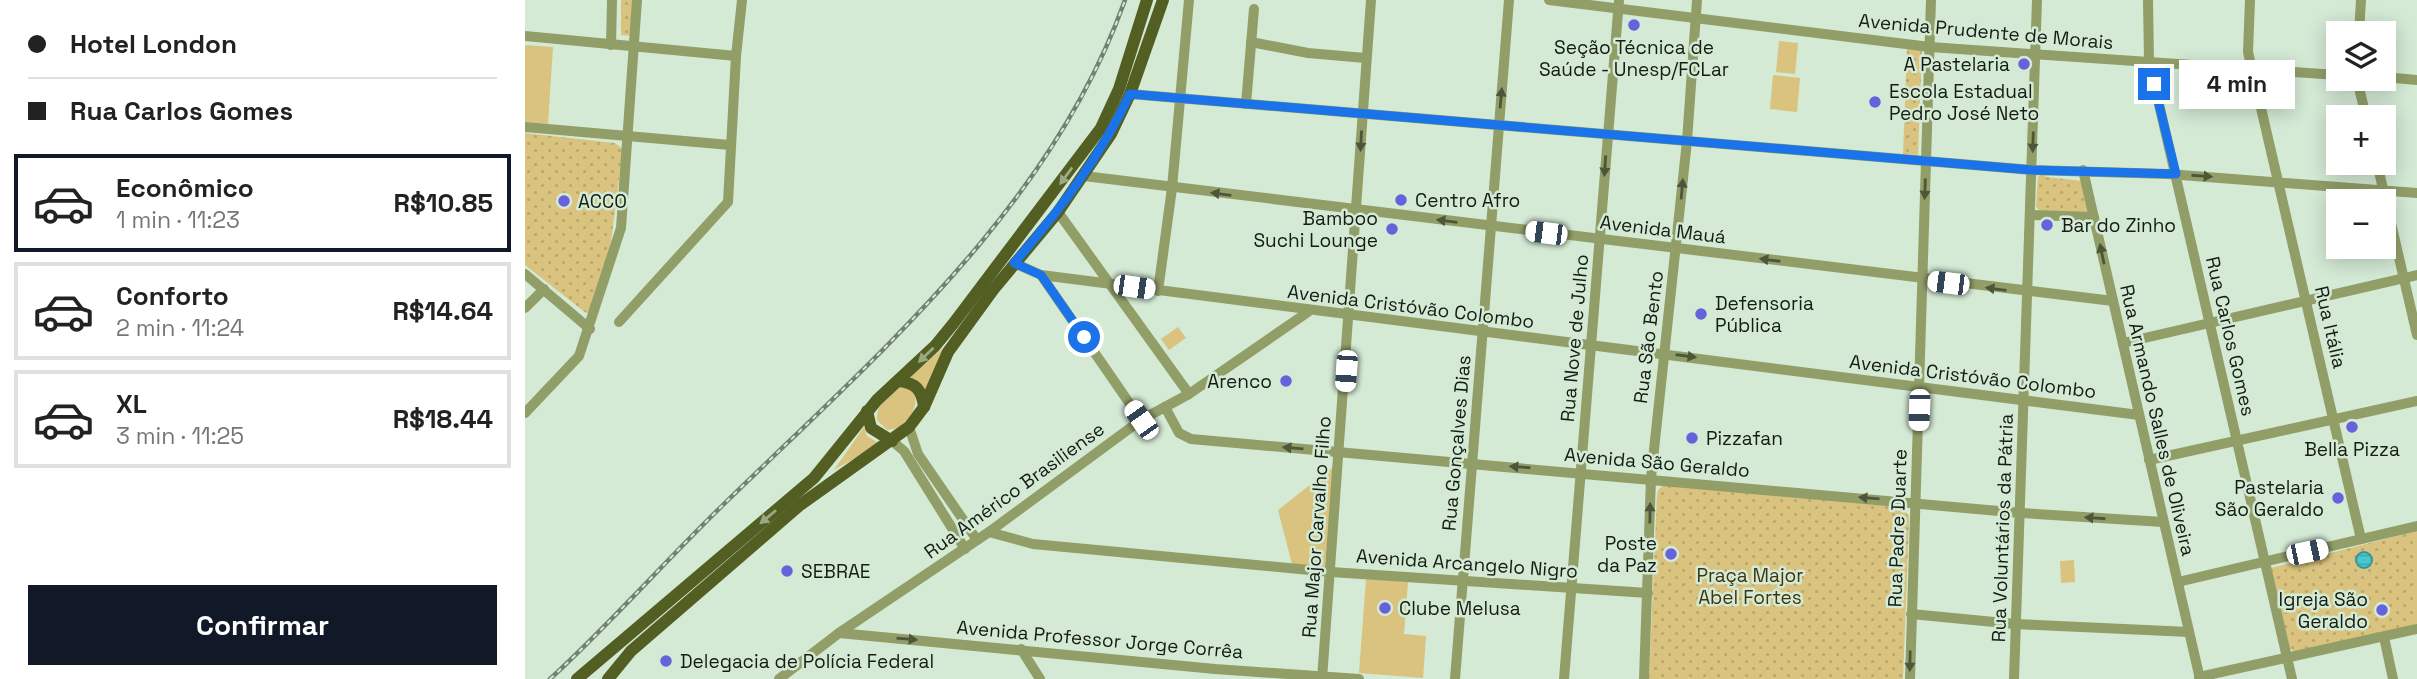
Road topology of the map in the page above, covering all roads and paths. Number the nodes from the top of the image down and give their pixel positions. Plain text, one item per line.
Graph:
1 (612, 0) edge
2 (637, 0) edge
3 (742, 0) edge
4 (1147, 0) edge
5 (1163, 0) edge
6 (1189, 0) edge
7 (1371, 0) edge
8 (1509, 0) edge
9 (1549, 0) edge
10 (1697, 0) edge
11 (1931, 0) edge
12 (2037, 0) edge
13 (2148, 0) edge
14 (2250, 0) edge
15 (2361, 0) edge
16 (1618, 4) edge
17 (1254, 9) dead end
18 (1695, 17) junction
19 (2360, 21) edge
20 (525, 36) edge
21 (1251, 42) junction
22 (611, 45) junction
23 (634, 47) junction
24 (1930, 47) junction
25 (2037, 55) junction
26 (736, 56) junction
27 (1365, 58) junction
28 (2149, 61) junction
29 (2251, 69) junction
30 (2326, 74) edge
31 (2396, 79) edge
32 (2417, 80) edge
33 (1130, 94) junction
34 (1182, 99) junction
35 (1246, 104) junction
36 (1362, 113) junction
37 (1498, 125) junction
38 (525, 127) edge
39 (1608, 134) junction
40 (629, 138) junction
41 (1687, 141) junction
42 (730, 145) junction
43 (1926, 160) junction
44 (2032, 170) junction
45 (2083, 170) junction
46 (2176, 174) junction
47 (1084, 176) junction
48 (2278, 181) junction
49 (1172, 188) junction
50 (2371, 189) edge
51 (2396, 191) edge
52 (2417, 193) edge
53 (1358, 211) junction
54 (1058, 212) junction
55 (2030, 215) junction
56 (2094, 217) junction
57 (1491, 226) junction
58 (1600, 239) junction
59 (2396, 244) edge
60 (1676, 249) junction
61 (1014, 263) junction
62 (525, 274) edge
63 (1041, 275) junction
64 (2417, 275) edge
65 (2404, 278) junction
66 (1922, 279) junction
67 (1109, 284) junction
68 (544, 289) junction
69 (1158, 291) junction
70 (2028, 293) junction
71 (2113, 300) junction
72 (2307, 301) junction
73 (525, 308) edge
74 (1308, 312) junction
75 (1350, 317) junction
76 (619, 322) dead end
77 (2210, 324) junction
78 (590, 329) junction
79 (1483, 332) junction
80 (2417, 335) edge
81 (2123, 343) junction
82 (1591, 345) junction
83 (1663, 353) junction
84 (899, 381) junction
85 (1920, 387) junction
86 (1189, 394) junction
87 (2024, 401) junction
88 (2417, 401) edge
89 (925, 407) junction
90 (1165, 407) junction
91 (867, 411) junction
92 (525, 413) edge
93 (2139, 415) junction
94 (1141, 420) junction
95 (2335, 420) junction
96 (909, 427) junction
97 (892, 441) junction
98 (2237, 441) junction
99 (1339, 452) junction
100 (2149, 460) junction
101 (1472, 464) junction
102 (1580, 472) junction
103 (1651, 478) junction
104 (938, 494) junction
105 (1916, 502) junction
106 (2021, 513) junction
107 (1005, 520) junction
108 (2163, 522) junction
109 (2417, 526) edge
110 (989, 532) junction
111 (2361, 539) junction
112 (977, 540) junction
113 (1033, 544) junction
114 (965, 549) junction
115 (2264, 562) junction
116 (1331, 572) junction
117 (1463, 580) junction
118 (2178, 582) junction
119 (1571, 587) junction
120 (1648, 593) junction
121 (1911, 614) junction
122 (2015, 624) junction
123 (2417, 629) edge
124 (2189, 632) junction
125 (839, 634) junction
126 (2384, 637) junction
127 (1021, 649) junction
128 (2287, 659) junction
129 (1214, 674) edge
130 (1322, 677) edge
131 (2199, 678) edge
132 (577, 679) edge
133 (608, 679) edge
134 (779, 679) edge
135 (1040, 679) edge
136 (1359, 679) edge
137 (1455, 679) edge
138 (1564, 679) edge
139 (1644, 679) edge
140 (1910, 679) edge
141 (2014, 679) edge
142 (2292, 679) edge
143 (2393, 679) edge

1 - 22 street
2 - 23 street
3 - 26 street
4 -> 84 main road
5 - 33 main road
6 - 34 street
7 - 27 street, Rua Major Carvalho Filho
37 -> 8 street, Rua Gonçalves Dias
9 - 16 street, Avenida Prudente de Morais
10 - 18 street, Rua São Bento
11 - 24 street, Rua Padre Duarte
12 - 25 street, Rua Voluntários da Pátria
13 - 28 street, Rua Carlos Gomes
14 - 29 street, Rua Itália
15 - 19 street
16 - 18 street, Avenida Prudente de Morais
16 - 39 street, Rua Nove de Julho
17 - 21 street
18 - 24 street, Avenida Prudente de Morais
18 - 41 street, Rua São Bento
20 - 22 street
21 - 27 street
21 - 35 street
22 - 23 street
23 - 26 street
23 - 40 street
24 - 25 street, Avenida Prudente de Morais
24 - 43 street, Rua Padre Duarte
25 - 28 street, Avenida Prudente de Morais
25 -> 44 street, Rua Voluntários da Pátria
26 - 42 street
27 - 36 street, Rua Major Carvalho Filho
28 - 29 street, Avenida Prudente de Morais
28 - 46 street, Rua Carlos Gomes
29 - 30 street, Avenida Prudente de Morais
29 - 48 street, Rua Itália
31 - 32 street
33 - 34 street
33 - 47 main road
34 - 35 street
34 - 49 street
35 - 36 street
36 - 37 street
36 -> 53 street, Rua Major Carvalho Filho
37 - 39 street
37 - 57 street, Rua Gonçalves Dias
38 - 40 street
39 - 41 street
39 -> 58 street, Rua Nove de Julho
40 - 42 street
40 - 78 street
41 - 43 street
60 -> 41 street, Rua São Bento
42 - 76 street
43 - 44 street
43 -> 66 street, Rua Padre Duarte
44 - 45 street
44 - 55 street, Rua Voluntários da Pátria
45 - 46 street
45 - 56 street, Rua Armando Salles de Oliveira
46 -> 48 street
46 - 77 street, Rua Carlos Gomes
47 - 49 street, Avenida Mauá
47 - 54 main road
48 - 50 street
48 - 72 street, Rua Itália
53 -> 49 street, Avenida Mauá
49 - 69 street
51 - 52 street
57 -> 53 street, Avenida Mauá
53 - 75 street, Rua Major Carvalho Filho
54 - 61 main road
54 - 67 street
55 - 56 street
55 - 70 street, Rua Voluntários da Pátria
71 -> 56 street, Rua Armando Salles de Oliveira
57 - 58 street, Avenida Mauá
57 - 79 street, Rua Gonçalves Dias
58 - 60 street, Avenida Mauá
58 - 82 street, Rua Nove de Julho
59 - 65 street
66 -> 60 street, Avenida Mauá
60 - 83 street, Rua São Bento
61 - 63 street, Avenida Cristóvão Colombo
61 - 89 main road
62 - 68 street
63 - 67 street, Avenida Cristóvão Colombo
63 - 94 street
64 - 65 street
65 - 72 street
65 - 80 street
70 -> 66 street, Avenida Mauá
66 - 85 street, Rua Padre Duarte
67 - 69 street, Avenida Cristóvão Colombo
67 - 86 street
68 - 73 street
68 - 78 street
69 - 74 street, Avenida Cristóvão Colombo
70 - 71 street, Avenida Mauá
70 - 87 street, Rua Voluntários da Pátria
71 - 81 street, Rua Armando Salles de Oliveira
72 - 77 street
72 - 95 street, Rua Itália
74 - 75 street, Avenida Cristóvão Colombo
74 - 86 street, Rua Américo Brasiliense
75 - 79 street, Avenida Cristóvão Colombo
75 - 99 street, Rua Major Carvalho Filho
77 - 81 street
77 - 98 street, Rua Carlos Gomes
78 - 92 street
79 - 82 street, Avenida Cristóvão Colombo
79 - 101 street, Rua Gonçalves Dias
81 - 93 street, Rua Armando Salles de Oliveira
82 - 83 street, Avenida Cristóvão Colombo
82 - 102 street, Rua Nove de Julho
83 -> 85 street, Avenida Cristóvão Colombo
83 - 103 street, Rua São Bento
84 - 89 main road
84 - 91 main road
85 - 87 street, Avenida Cristóvão Colombo
85 - 105 street, Rua Padre Duarte
86 - 90 street, Rua Américo Brasiliense
87 - 93 street, Avenida Cristóvão Colombo
87 - 106 street, Rua Voluntários da Pátria
88 - 95 street
89 - 96 main road
90 - 94 street, Rua Américo Brasiliense
99 -> 90 street, Avenida São Geraldo
91 - 97 main road
91 -> 132 main road
93 - 100 street, Rua Armando Salles de Oliveira
94 - 107 street, Rua Américo Brasiliense
95 - 98 street
95 - 111 street, Rua Itália
96 - 97 main road
96 - 104 street
97 - 104 street
97 - 133 main road
98 - 100 street
98 - 115 street, Rua Carlos Gomes
99 - 101 street, Avenida São Geraldo
99 - 116 street, Rua Major Carvalho Filho
100 - 108 street, Rua Armando Salles de Oliveira
102 -> 101 street, Avenida São Geraldo
101 - 117 street, Rua Gonçalves Dias
102 - 103 street, Avenida São Geraldo
102 - 119 street, Rua Nove de Julho
105 -> 103 street, Avenida São Geraldo
120 -> 103 street, Rua São Bento
104 - 112 street
104 - 114 street
105 - 106 street, Avenida São Geraldo
105 - 121 street, Rua Padre Duarte
108 -> 106 street, Avenida São Geraldo
106 - 122 street, Rua Voluntários da Pátria
107 - 110 street, Rua Américo Brasiliense
107 - 113 street
108 - 118 street, Rua Armando Salles de Oliveira
109 - 111 street
110 - 112 street, Rua Américo Brasiliense
110 - 113 street, Avenida Arcangelo Nigro
111 - 115 street
112 - 114 street, Rua Américo Brasiliense
113 - 116 street, Avenida Arcangelo Nigro
114 - 125 street, Rua Américo Brasiliense
115 - 118 street
115 - 128 street, Rua Carlos Gomes
116 - 117 street, Avenida Arcangelo Nigro
116 - 130 street, Rua Major Carvalho Filho
117 - 119 street, Avenida Arcangelo Nigro
117 - 137 street, Rua Gonçalves Dias
118 - 124 street, Rua Armando Salles de Oliveira
119 - 120 street, Avenida Arcangelo Nigro
119 - 138 street, Rua Nove de Julho
120 - 139 street, Rua São Bento
121 - 122 street
121 -> 140 street, Rua Padre Duarte
122 - 124 street
122 - 141 street, Rua Voluntários da Pátria
123 - 126 street
124 - 131 street, Rua Armando Salles de Oliveira
125 -> 127 street, Avenida Professor Jorge Corrêa
125 - 134 street, Rua Américo Brasiliense
126 - 128 street
126 - 143 street
127 - 129 street, Avenida Professor Jorge Corrêa
127 - 135 street
128 - 131 street
128 - 142 street, Rua Carlos Gomes
129 - 130 street, Avenida Professor Jorge Corrêa
130 - 136 street, Avenida Professor Jorge Corrêa

